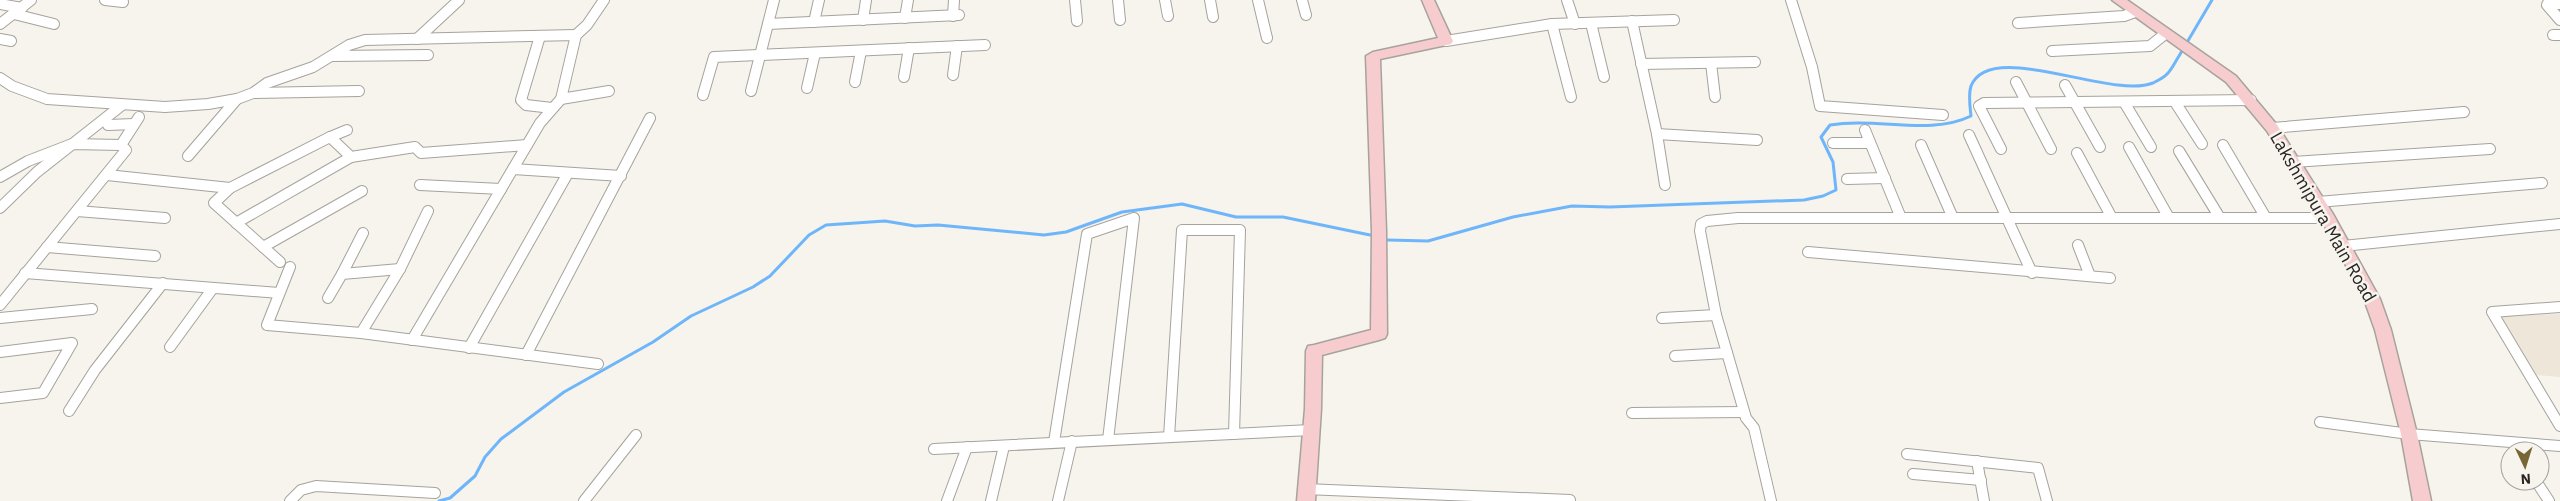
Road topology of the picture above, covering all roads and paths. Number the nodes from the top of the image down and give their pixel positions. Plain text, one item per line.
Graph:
1 (31, 0) edge
2 (105, 0) edge
3 (459, 0) edge
4 (604, 0) edge
5 (774, 0) edge
6 (818, 0) edge
7 (866, 0) edge
8 (908, 0) edge
9 (954, 0) edge
10 (1075, 0) edge
11 (1118, 0) edge
12 (1165, 0) edge
13 (1210, 0) edge
14 (1258, 0) edge
15 (1302, 0) edge
16 (1428, 0) edge
17 (1567, 0) edge
18 (1791, 0) edge
19 (2118, 0) edge
20 (123, 2) dead end
21 (0, 4) edge
22 (2560, 4) edge
23 (22, 8) junction
24 (2134, 12) junction
25 (14, 14) junction
26 (1306, 15) dead end
27 (1168, 16) dead end
28 (1214, 17) dead end
29 (905, 18) junction
30 (863, 20) junction
31 (1120, 20) dead end
32 (1674, 20) dead end
33 (2560, 20) edge
34 (1077, 21) dead end
35 (814, 22) junction
36 (1632, 22) junction
37 (1591, 23) junction
38 (2018, 23) dead end
39 (0, 24) edge
40 (54, 24) dead end
41 (768, 24) junction
42 (1552, 24) junction
43 (1575, 24) junction
44 (576, 35) junction
45 (2166, 35) junction
46 (540, 36) junction
47 (1267, 38) dead end
48 (0, 39) edge
49 (417, 39) junction
50 (11, 41) dead end
51 (1446, 41) junction
52 (984, 45) dead end
53 (957, 46) junction
54 (909, 48) junction
55 (861, 51) junction
56 (2052, 51) dead end
57 (815, 52) junction
58 (428, 55) dead end
59 (760, 55) junction
60 (333, 56) junction
61 (1755, 62) dead end
62 (1711, 63) junction
63 (1641, 64) junction
64 (953, 75) dead end
65 (904, 77) dead end
66 (1604, 77) dead end
67 (0, 78) edge
68 (855, 82) dead end
69 (2016, 82) dead end
70 (2065, 85) dead end
71 (807, 88) dead end
72 (359, 91) dead end
73 (609, 91) dead end
74 (751, 91) dead end
75 (253, 92) junction
76 (703, 95) dead end
77 (1571, 97) dead end
78 (1715, 97) dead end
79 (237, 99) junction
80 (561, 99) junction
81 (2250, 100) junction
82 (2074, 102) junction
83 (2124, 102) junction
84 (2175, 102) junction
85 (2027, 103) junction
86 (122, 105) junction
87 (552, 108) junction
88 (2464, 112) dead end
89 (1943, 115) dead end
90 (650, 118) dead end
91 (108, 125) dead end
92 (2272, 128) junction
93 (348, 130) dead end
94 (1865, 130) dead end
95 (1657, 134) junction
96 (1968, 135) dead end
97 (330, 137) junction
98 (1757, 140) dead end
99 (1834, 143) dead end
100 (1870, 143) junction
101 (72, 144) junction
102 (1921, 144) dead end
103 (2202, 144) dead end
104 (121, 145) junction
105 (527, 145) junction
106 (2223, 145) dead end
107 (2100, 147) dead end
108 (2129, 147) dead end
109 (2151, 147) dead end
110 (2001, 149) dead end
111 (2051, 149) dead end
112 (2490, 149) dead end
113 (2179, 151) dead end
114 (2077, 153) dead end
115 (188, 156) dead end
116 (351, 157) junction
117 (2293, 162) junction
118 (513, 168) junction
119 (568, 173) junction
120 (107, 175) junction
121 (621, 176) junction
122 (0, 177) edge
123 (1847, 178) dead end
124 (1884, 178) junction
125 (2542, 183) dead end
126 (420, 185) dead end
127 (1665, 185) dead end
128 (230, 188) junction
129 (501, 189) junction
130 (362, 191) dead end
131 (2318, 202) junction
132 (0, 208) edge
133 (77, 211) junction
134 (428, 211) dead end
135 (165, 218) dead end
136 (1901, 218) junction
137 (1953, 218) junction
138 (2008, 218) junction
139 (2112, 218) junction
140 (2169, 218) junction
141 (2220, 218) junction
142 (2266, 218) junction
143 (2328, 218) junction
144 (236, 223) junction
145 (2560, 224) edge
146 (362, 233) dead end
147 (2078, 246) dead end
148 (2343, 246) junction
149 (47, 247) junction
150 (263, 247) junction
151 (1808, 252) dead end
152 (155, 256) dead end
153 (280, 262) dead end
154 (290, 267) dead end
155 (400, 270) junction
156 (25, 273) junction
157 (2032, 273) junction
158 (342, 274) junction
159 (2090, 276) junction
160 (2110, 278) dead end
161 (163, 283) junction
162 (213, 288) junction
163 (279, 293) junction
164 (328, 298) dead end
165 (0, 305) edge
166 (2560, 307) edge
167 (92, 310) dead end
168 (1716, 315) junction
169 (0, 318) edge
170 (1662, 318) dead end
171 (361, 333) junction
172 (412, 340) junction
173 (170, 347) dead end
174 (469, 348) junction
175 (0, 352) edge
176 (1727, 353) junction
177 (526, 355) junction
178 (1675, 356) dead end
179 (598, 364) dead end
180 (0, 398) edge
181 (69, 411) dead end
182 (1744, 412) junction
183 (1632, 414) dead end
184 (2320, 422) dead end
185 (2560, 426) edge
186 (1311, 430) junction
187 (1234, 434) junction
188 (2409, 434) junction
189 (636, 435) dead end
190 (1169, 437) junction
191 (1108, 440) junction
192 (1072, 441) junction
193 (1054, 442) junction
194 (2500, 445) edge
195 (1004, 446) junction
196 (967, 447) junction
197 (934, 449) dead end
198 (1907, 454) dead end
199 (1977, 461) junction
200 (1913, 474) dead end
201 (1981, 480) junction
202 (435, 493) dead end
203 (1305, 495) edge
204 (1570, 500) edge
205 (290, 501) edge
206 (584, 501) edge
207 (947, 501) edge
208 (991, 501) edge
209 (1058, 501) edge
210 (1771, 501) edge
211 (1984, 501) edge
212 (2047, 501) edge
213 (2422, 501) edge

1 - 23 street
2 - 20 street
3 - 49 street
4 - 44 street
5 - 41 street
6 - 35 street
7 - 30 street
8 - 29 street
9 - 29 street
10 - 34 street
11 - 31 street
12 - 27 street
13 - 28 street
14 - 47 street
15 - 26 street
16 - 51 street
17 - 43 street
18 - 89 street
19 - 24 street, Lakshmipura Main Road
21 - 23 street
22 - 33 street
23 - 25 street
24 - 38 street
24 - 45 street, Lakshmipura Main Road
25 - 39 street
25 - 40 street
29 - 30 street
30 - 35 street
32 - 36 street
35 - 41 street
36 - 37 street
36 - 63 street
37 - 43 street
37 - 66 street
41 - 59 street
42 - 43 street
42 - 51 street
42 - 77 street
44 - 46 street
44 - 80 street
45 - 56 street
45 - 81 street, Lakshmipura Main Road
46 - 49 street
46 - 87 street
48 - 50 street
49 - 60 street
51 - 186 street
52 - 53 street
53 - 54 street
53 - 64 street
54 - 55 street
54 - 65 street
55 - 57 street
55 - 68 street
57 - 59 street
57 - 71 street
58 - 60 street
59 - 74 street
59 - 76 street
60 - 75 street
61 - 62 street
62 - 63 street
62 - 78 street
63 - 95 street
67 - 86 street
69 - 85 street
70 - 82 street
72 - 75 street
73 - 80 street
75 - 79 street
79 - 86 street
79 - 115 street
80 - 87 street
81 - 84 street
81 - 92 street, Lakshmipura Main Road
82 - 83 street
82 - 85 street
82 - 107 street
83 - 84 street
83 - 109 street
84 - 103 street
85 - 110 street
85 - 111 street
86 - 101 street
87 - 105 street
88 - 92 street
90 - 121 street
91 - 104 street
92 - 117 street, Lakshmipura Main Road
93 - 97 street
94 - 100 street
95 - 98 street
95 - 127 street
96 - 138 street
97 - 116 street
97 - 128 street
99 - 100 street
100 - 124 street
101 - 104 street
101 - 122 street
101 - 132 street
102 - 137 street
104 - 120 street
105 - 116 street
105 - 118 street
106 - 142 street
108 - 140 street
112 - 117 street
113 - 141 street
114 - 139 street
116 - 144 street
117 - 131 street, Lakshmipura Main Road
118 - 119 street
118 - 129 street
119 - 121 street
119 - 174 street
120 - 128 street
120 - 133 street
121 - 177 street
123 - 124 street
124 - 136 street
125 - 131 street
126 - 129 street
128 - 144 street
129 - 172 street
130 - 150 street
131 - 143 street, Lakshmipura Main Road
133 - 135 street
133 - 149 street
134 - 155 street
136 - 137 street
136 - 168 street
137 - 138 street
138 - 139 street
138 - 157 street
139 - 140 street
140 - 141 street
141 - 142 street
142 - 143 street
143 - 148 street, Lakshmipura Main Road
144 - 150 street
145 - 148 street
146 - 158 street
147 - 159 street
148 - 188 street, Lakshmipura Main Road
149 - 152 street
149 - 156 street
150 - 153 street
151 - 157 street
154 - 163 street
155 - 158 street
155 - 171 street
156 - 161 street
156 - 165 street
157 - 159 street
158 - 164 street
159 - 160 street
161 - 162 street
161 - 181 street
162 - 163 street
162 - 173 street
163 - 171 street
166 - 185 street
167 - 169 street
168 - 170 street
168 - 176 street
171 - 172 street
172 - 174 street
174 - 177 street
175 - 180 street
176 - 178 street
176 - 182 street
177 - 179 street
182 - 183 street
182 - 210 street
184 - 188 street
186 - 187 street
186 - 203 street
187 - 190 street
187 - 190 street
188 - 194 street
188 - 213 street, Lakshmipura Main Road
189 - 206 street
190 - 191 street
191 - 192 street
191 - 193 street
192 - 193 street
192 - 209 street
193 - 195 street
195 - 196 street
195 - 208 street
196 - 197 street
196 - 207 street
198 - 199 street
199 - 201 street
199 - 212 street
200 - 201 street
201 - 211 street
202 - 205 street
203 - 204 street

